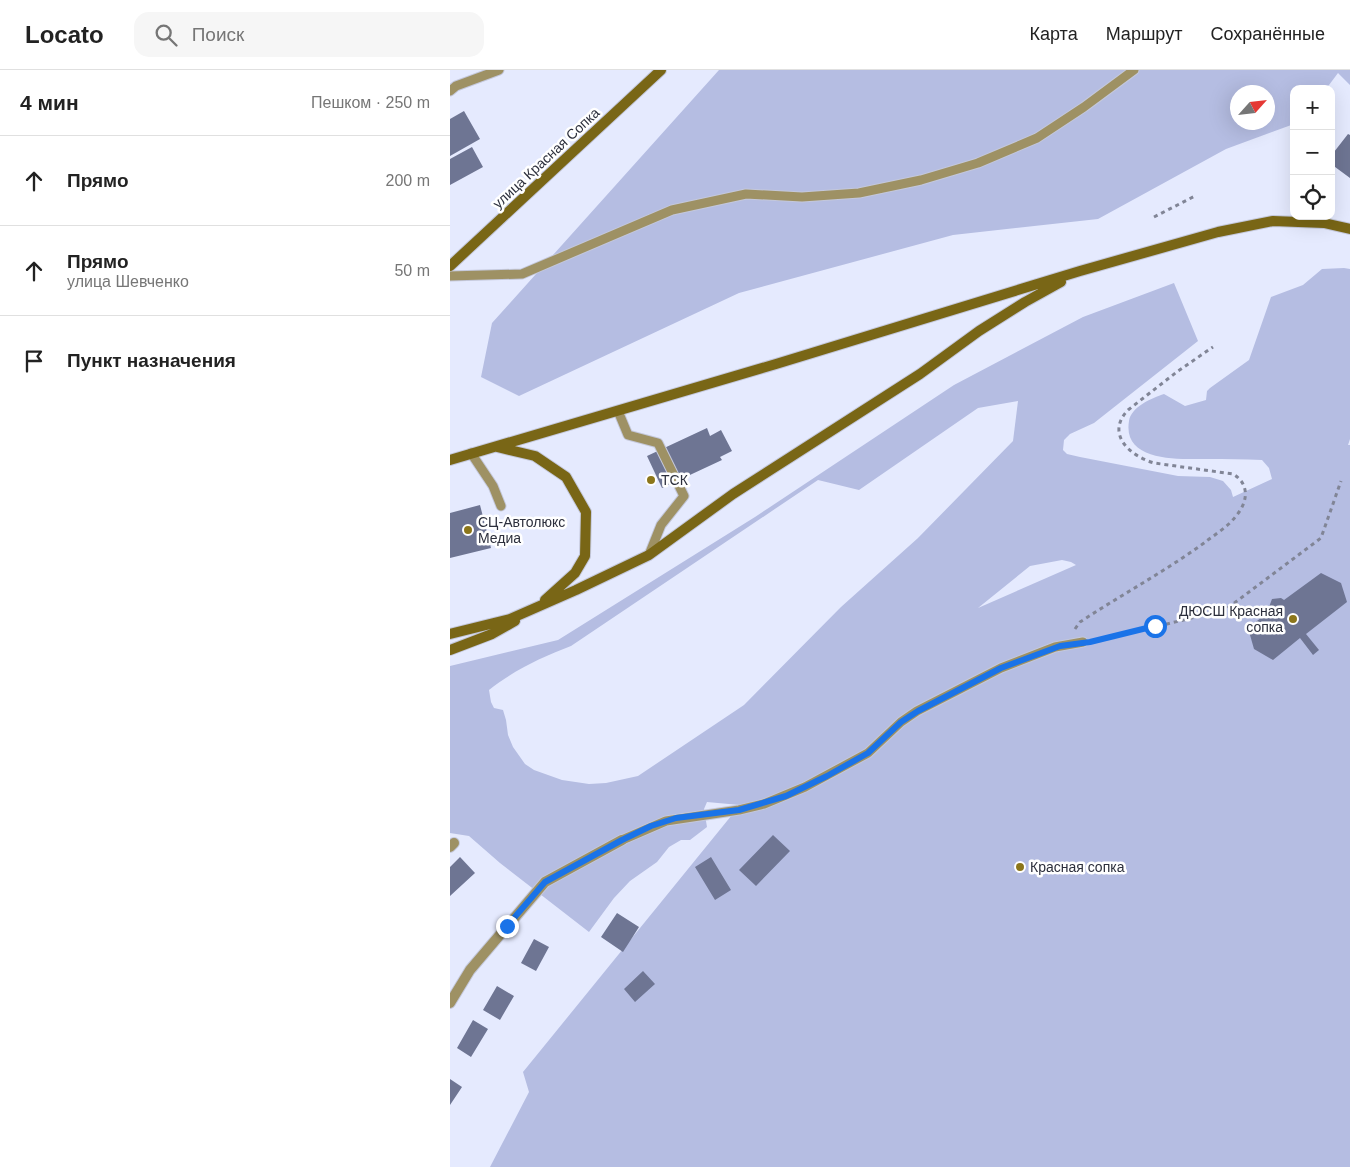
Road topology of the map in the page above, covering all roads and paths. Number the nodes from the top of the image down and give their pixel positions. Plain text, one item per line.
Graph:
1 (499, 70) edge
2 (661, 70) edge
3 (1134, 70) edge
4 (450, 91) edge
5 (1195, 196) dead end
6 (1154, 217) dead end
7 (1350, 229) edge
8 (450, 266) edge
9 (1080, 271) junction
10 (450, 276) edge
11 (1213, 347) dead end
12 (618, 411) junction
13 (496, 447) junction
14 (471, 454) junction
15 (450, 460) edge
16 (1341, 481) dead end
17 (500, 506) dead end
18 (649, 555) junction
19 (538, 607) junction
20 (450, 634) edge
21 (1083, 642) junction
22 (450, 650) edge
23 (622, 840) joint
24 (450, 1002) edge

1 - 4 lane
2 - 8 street, улица Красная Сопка
3 - 10 lane
5 - 6 path
7 - 9 street
9 - 12 street
9 - 18 street
11 - 21 path
12 - 13 street
12 - 18 lane
13 - 14 street
13 - 19 street
14 - 15 street
14 - 17 lane
16 - 21 path
18 - 19 street
19 - 20 street
19 - 22 street
21 - 23 lane
23 - 24 street

